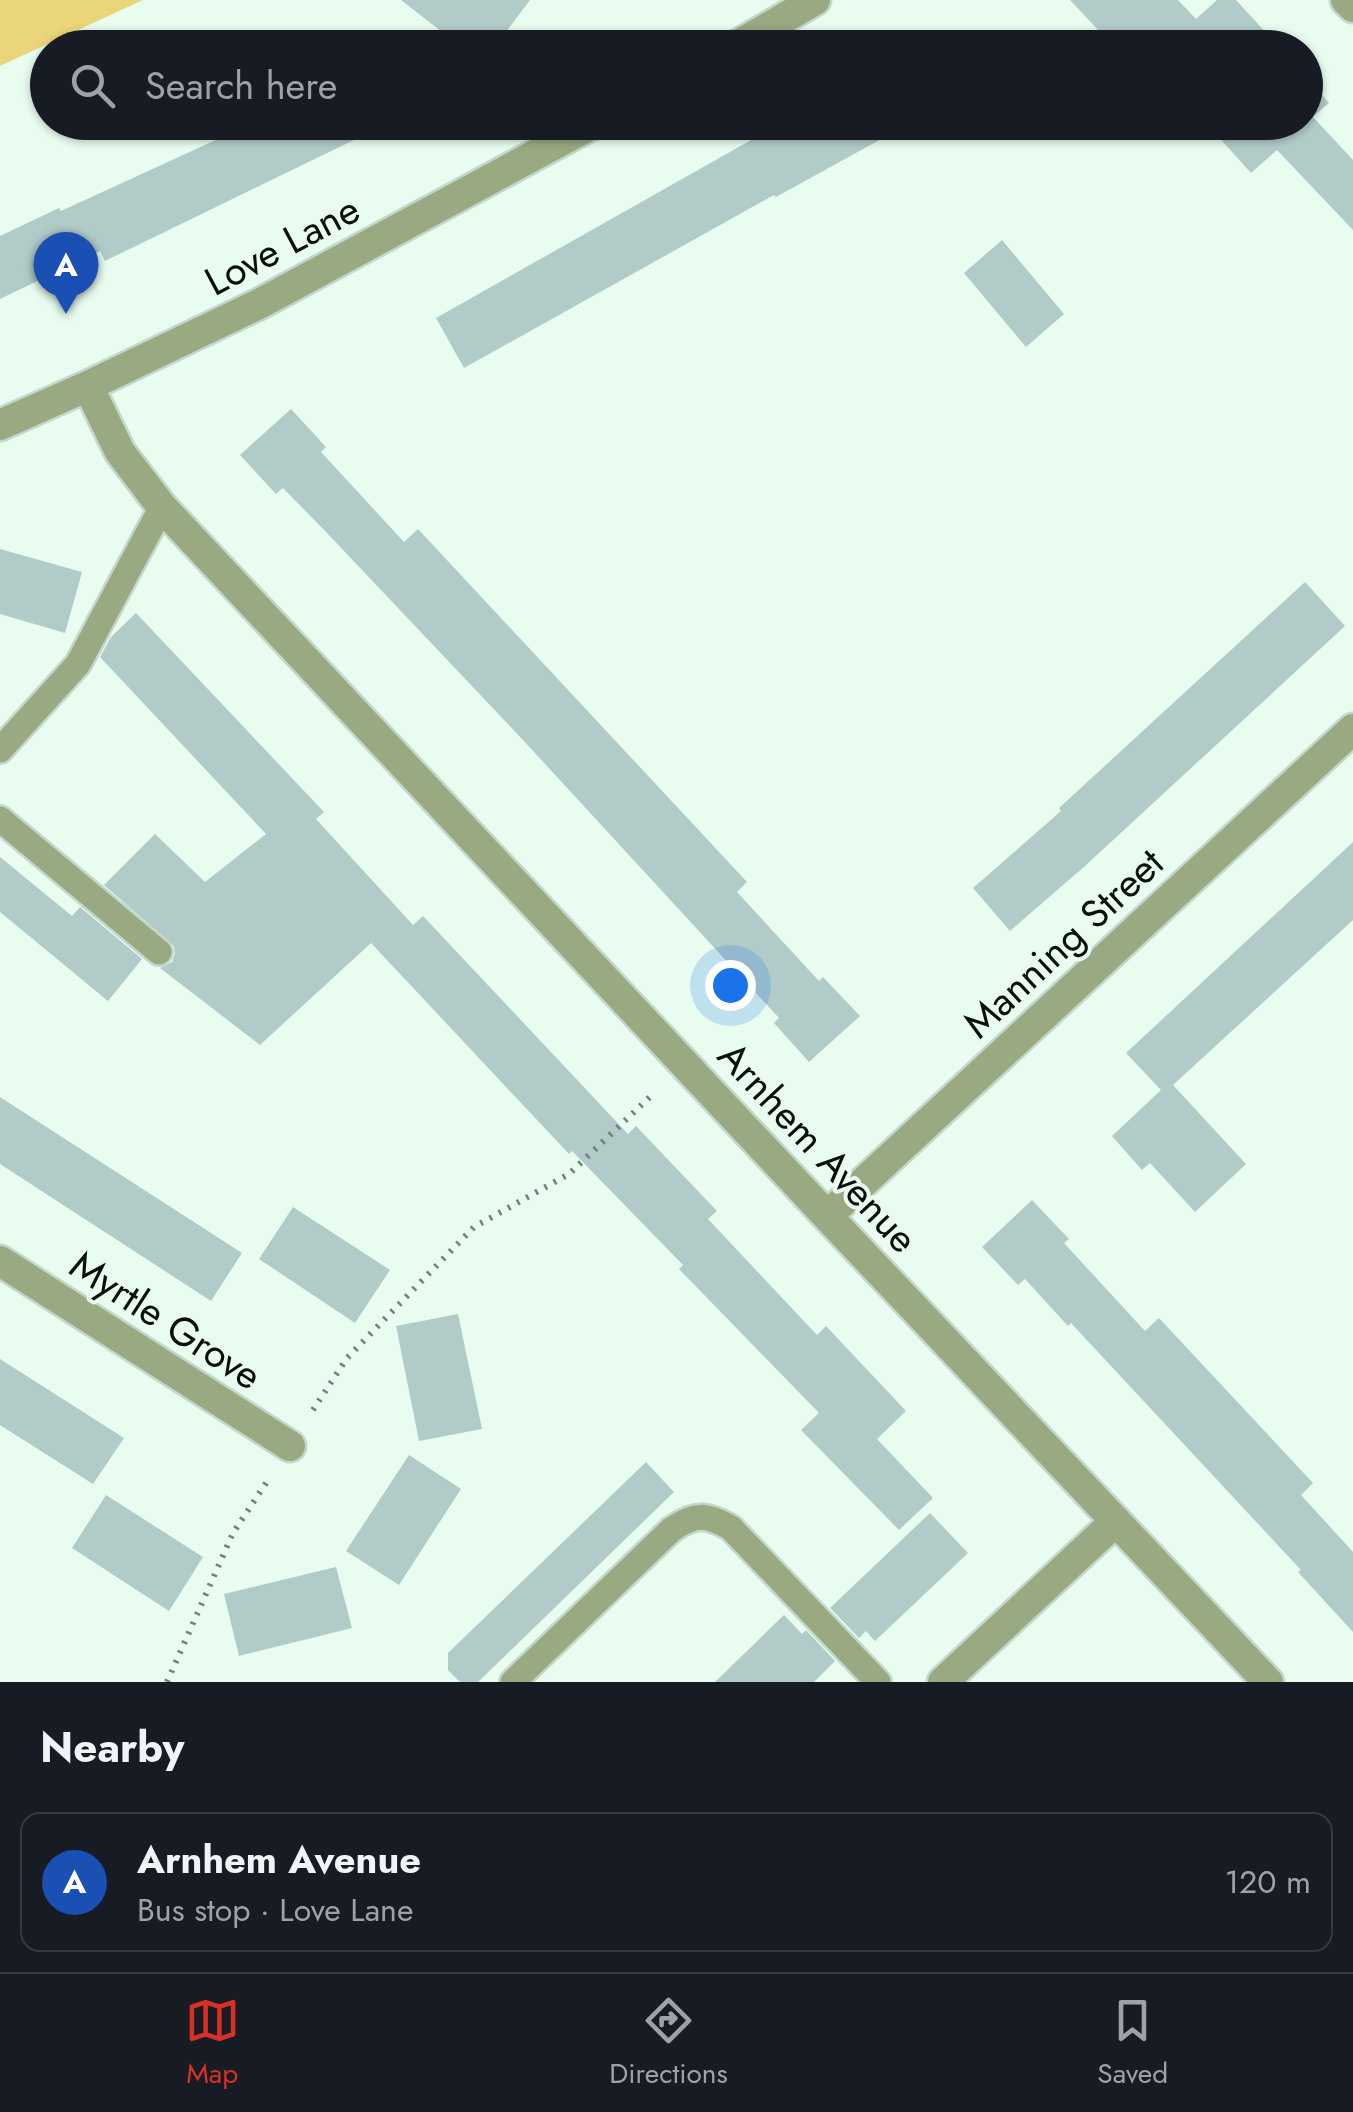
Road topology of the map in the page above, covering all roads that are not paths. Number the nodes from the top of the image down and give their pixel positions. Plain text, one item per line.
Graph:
1 (815, 0) edge
2 (1346, 0) edge
3 (1353, 7) edge
4 (764, 30) edge
5 (563, 140) edge
6 (88, 386) junction
7 (0, 426) edge
8 (162, 507) junction
9 (1353, 730) edge
10 (0, 750) edge
11 (0, 819) edge
12 (159, 952) dead end
13 (827, 1216) junction
14 (0, 1261) edge
15 (290, 1446) road end
16 (1116, 1521) junction
17 (513, 1682) edge
18 (878, 1682) edge
19 (943, 1682) edge
20 (1268, 1682) edge

1 - 4 street
2 - 3 street
5 - 6 street, Love Lane
6 - 7 street, Love Lane
6 - 8 street, Arnhem Avenue
8 - 10 lane
8 - 13 street, Arnhem Avenue
9 - 13 street, Manning Street
11 - 12 lane
13 - 16 street, Arnhem Avenue
14 - 15 street, Myrtle Grove
16 - 19 street
16 - 20 street, Arnhem Avenue
17 - 18 lane

